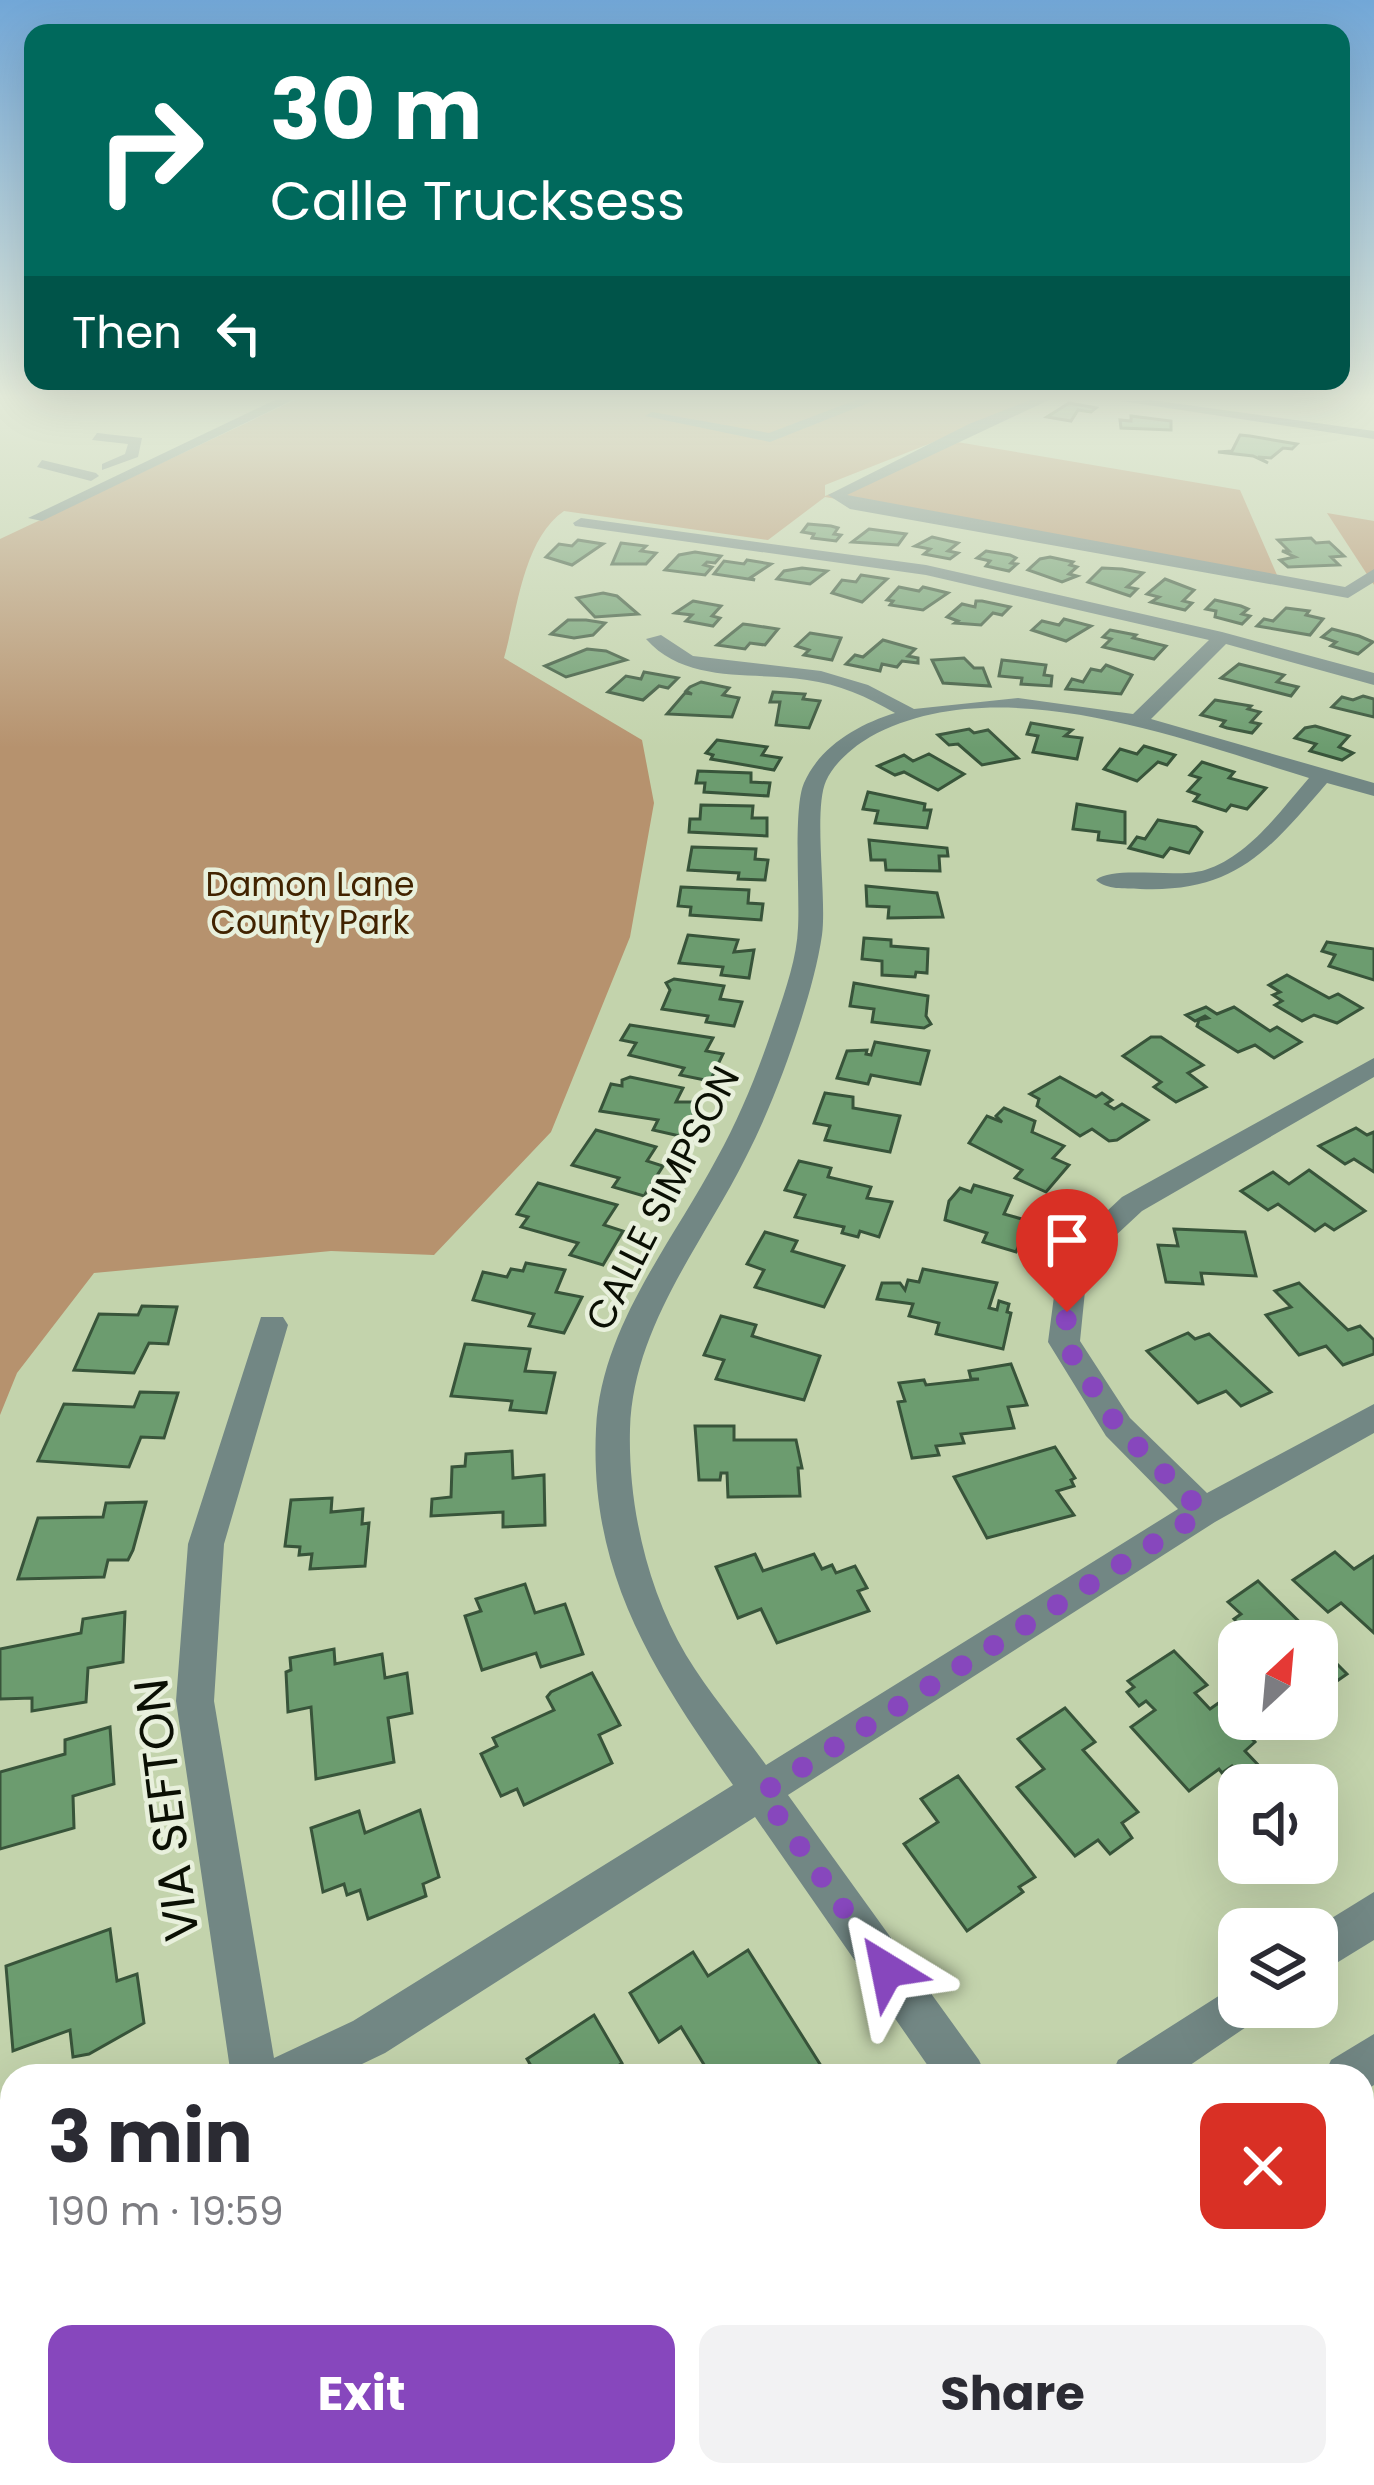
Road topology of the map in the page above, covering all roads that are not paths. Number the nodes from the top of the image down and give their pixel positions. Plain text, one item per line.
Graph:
1 (40, 516) edge
2 (914, 516) edge
3 (36, 518) dead end
4 (581, 523) dead end
5 (1374, 574) edge
6 (1222, 637) junction
7 (655, 639) dead end
8 (1374, 679) edge
9 (911, 716) junction
10 (1136, 723) junction
11 (1322, 776) junction
12 (1374, 790) edge
13 (1107, 880) dead end
14 (1374, 1066) edge
15 (272, 1325) dead end
16 (1374, 1417) edge
17 (1203, 1512) junction
18 (762, 1793) junction
19 (1374, 1914) edge
20 (1338, 1939) edge
21 (1218, 2019) edge
22 (252, 2064) edge
23 (312, 2064) edge
24 (954, 2064) edge
25 (1152, 2064) edge

1 - 3 street
2 - 5 street
4 - 6 street
6 - 8 street
6 - 10 street
7 - 9 street
9 - 10 street, CALLE SIMPSON
9 - 18 street, CALLE SIMPSON
10 - 11 street, CALLE SIMPSON
11 - 12 street, CALLE SIMPSON
11 - 13 street
14 - 17 street
15 - 22 street, VIA SEFTON
16 - 17 street
17 - 18 street
18 - 23 street
18 - 24 street, CALLE SIMPSON
19 - 20 street
21 - 25 street

